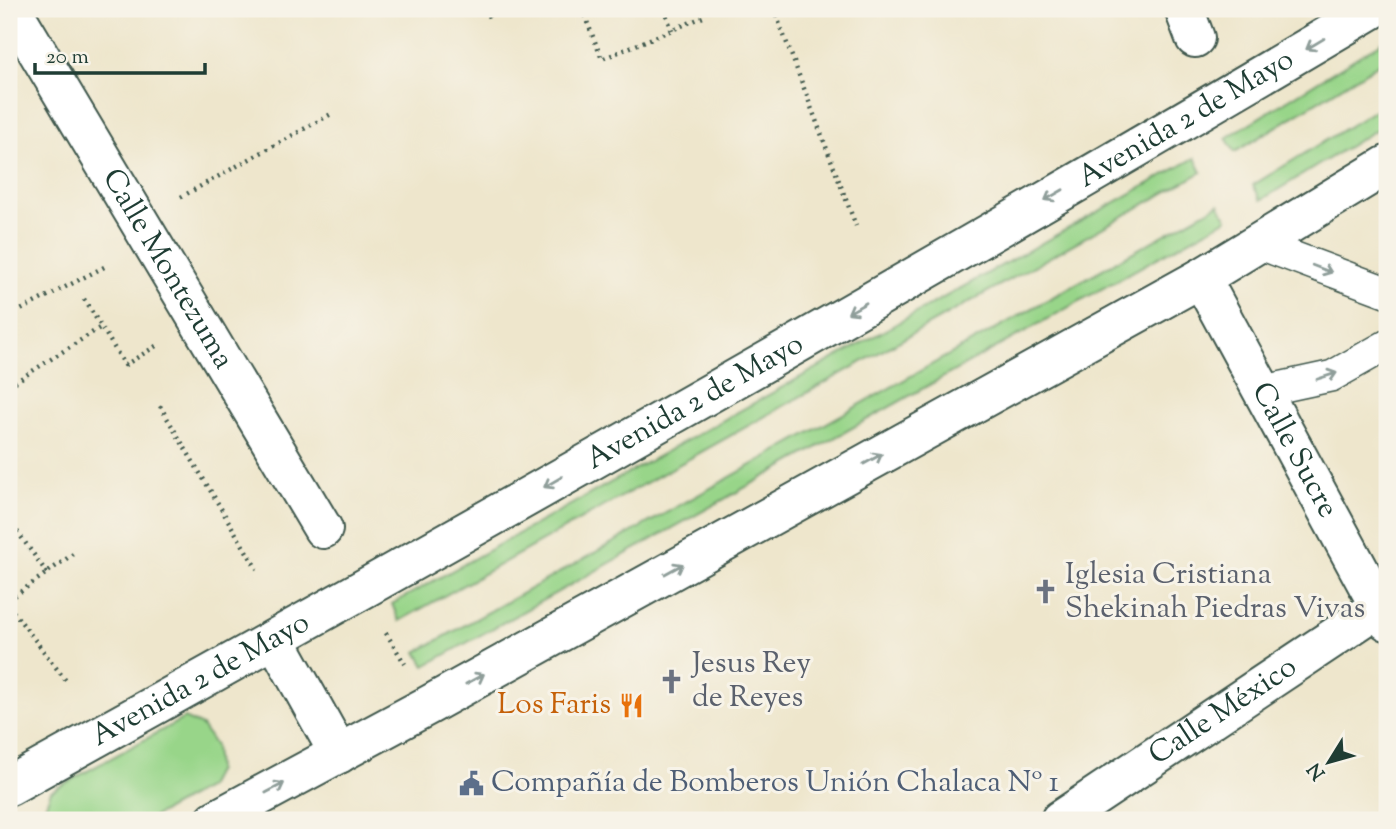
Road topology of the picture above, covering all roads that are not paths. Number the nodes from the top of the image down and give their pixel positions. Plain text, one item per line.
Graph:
1 (12, 9) edge
2 (1373, 9) edge
3 (1387, 165) edge
4 (1259, 244) junction
5 (1201, 278) junction
6 (1387, 292) edge
7 (1387, 345) edge
8 (1262, 391) junction
9 (323, 529) dead end
10 (1385, 610) edge
11 (275, 639) junction
12 (339, 754) junction
13 (9, 786) edge
14 (215, 820) edge
15 (1060, 820) edge

1 - 9 main road, Calle Montezuma
2 -> 11 main road, Avenida 2 de Mayo
3 - 4 main road
4 - 5 main road
4 -> 6 lane
5 - 8 main road, Calle Sucre
12 -> 5 main road
8 -> 7 lane
8 - 10 main road, Calle Sucre
10 - 15 main road, Calle México
11 - 12 main road
11 - 13 main road, Avenida 2 de Mayo
14 -> 12 main road

